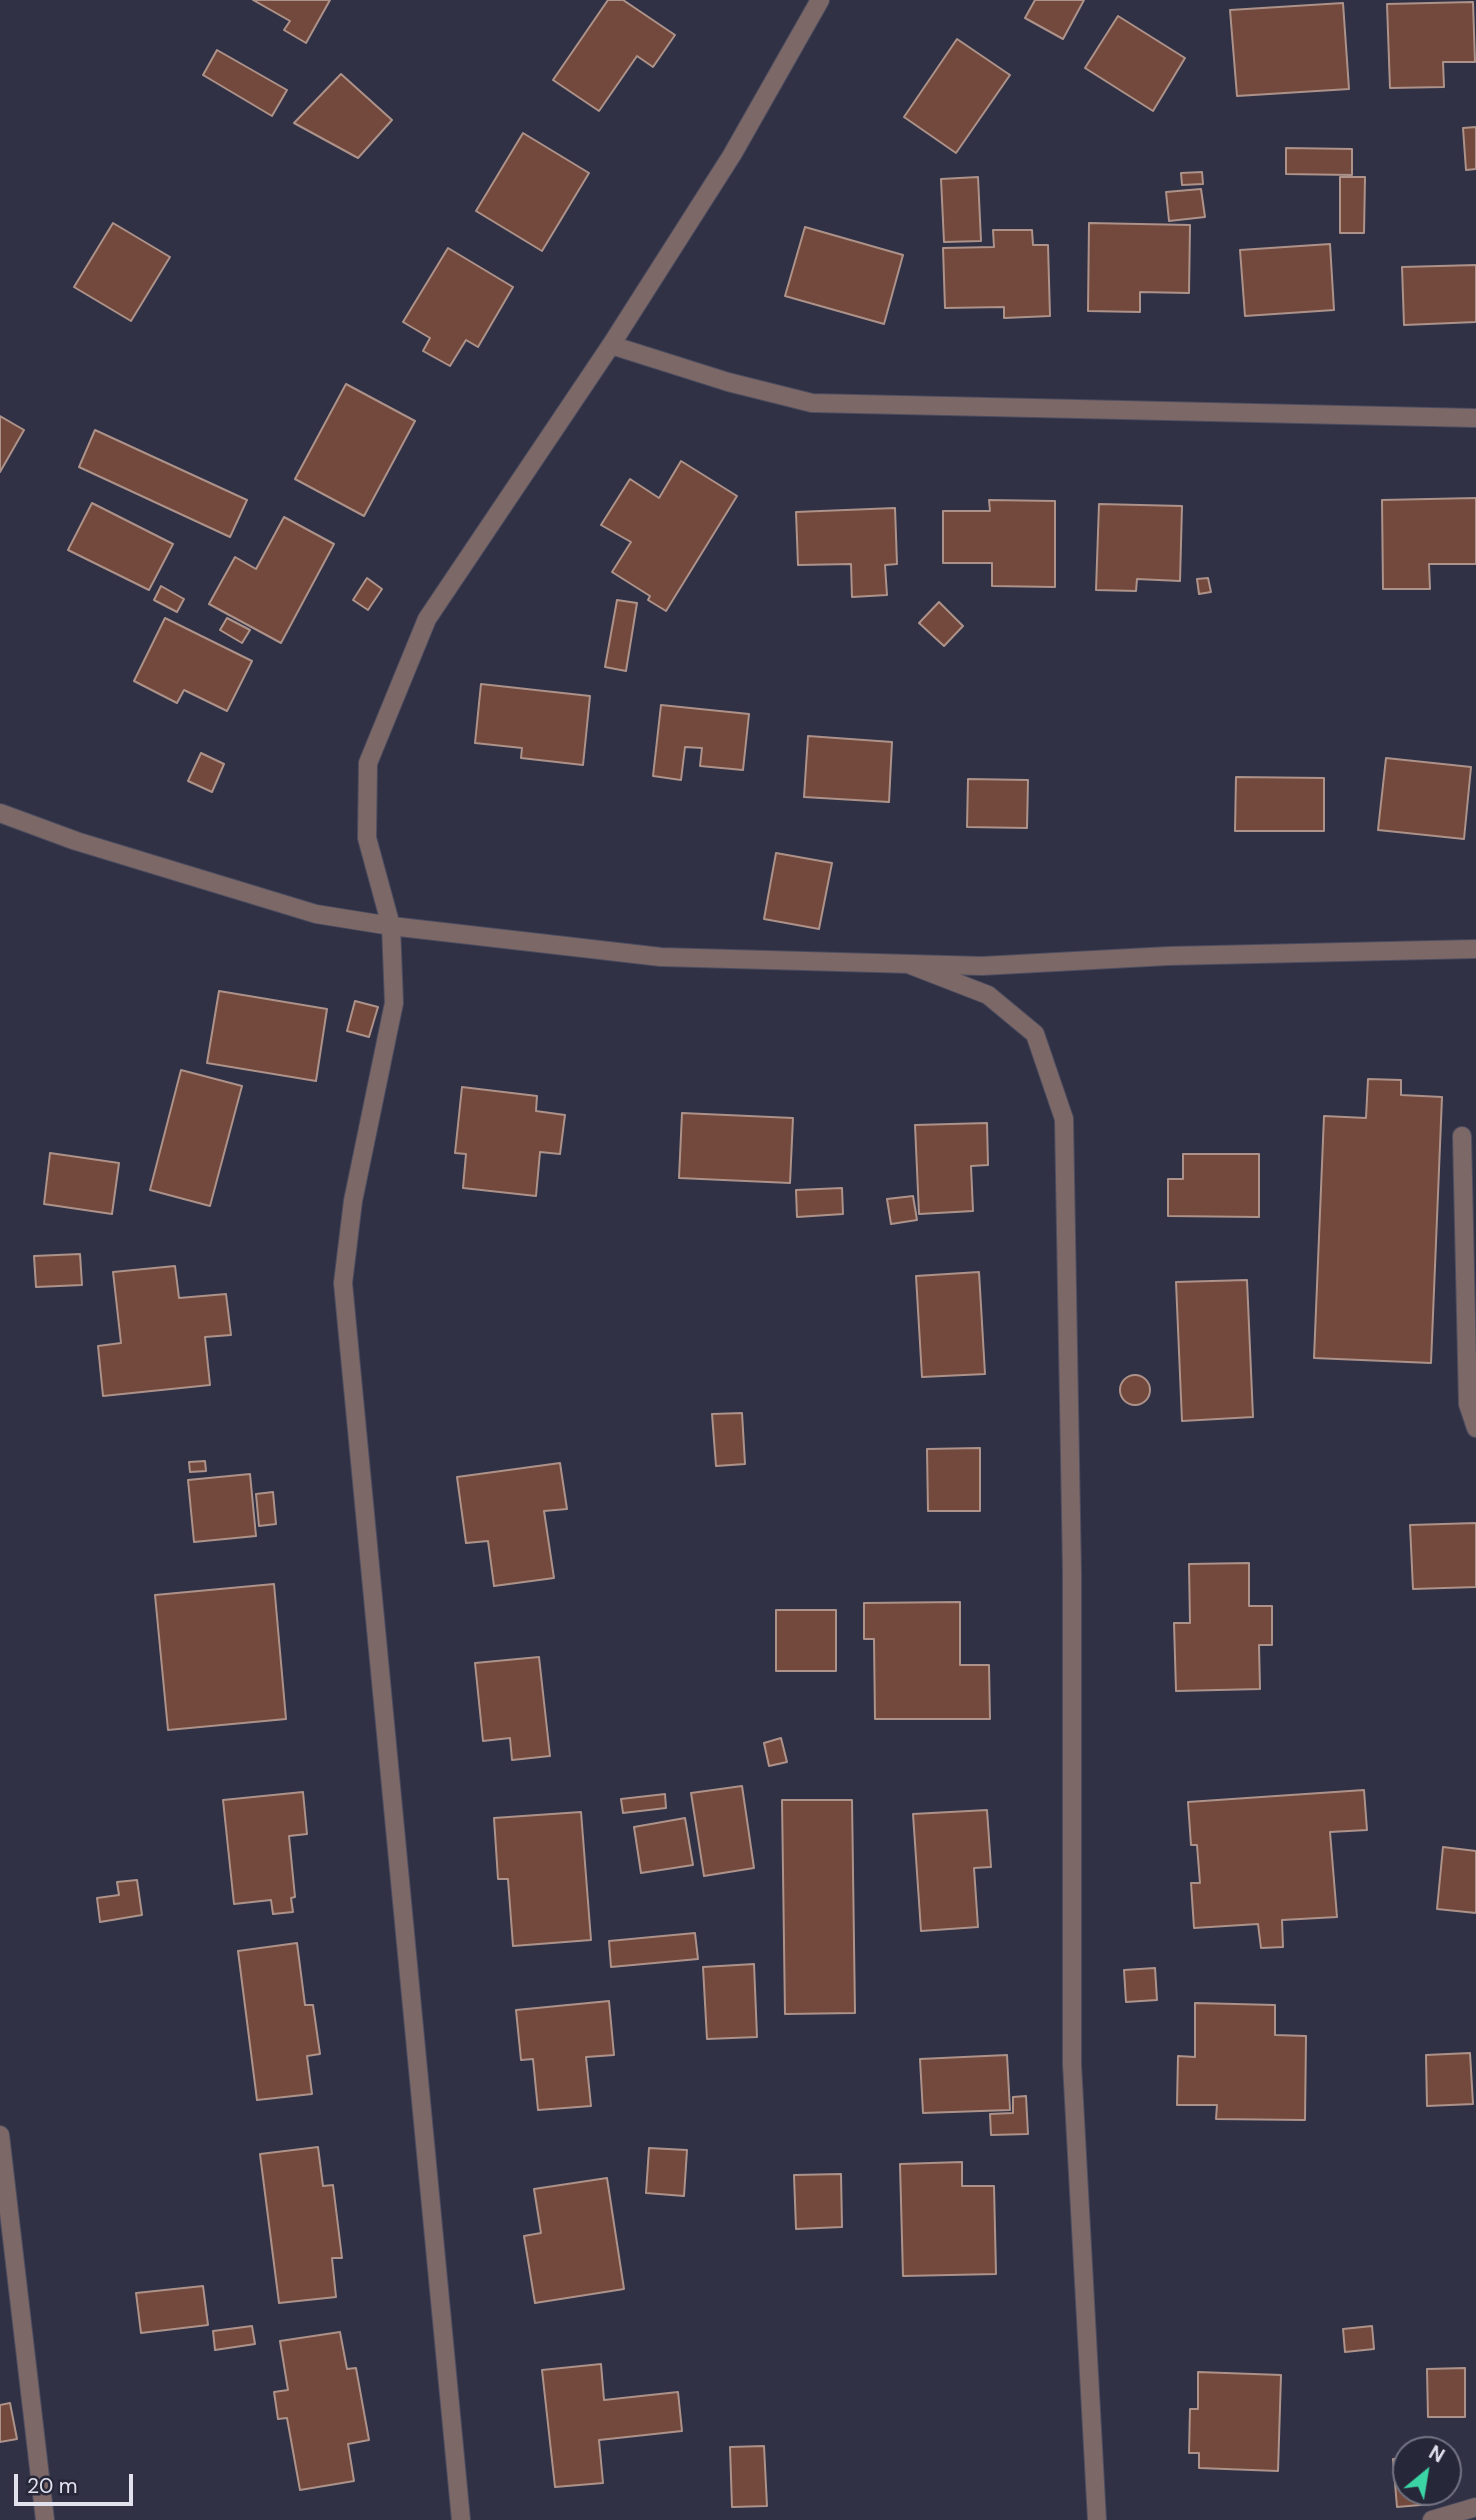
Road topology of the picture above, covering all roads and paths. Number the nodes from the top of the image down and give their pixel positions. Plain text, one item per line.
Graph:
1 (820, 0) edge
2 (611, 345) junction
3 (1476, 418) edge
4 (0, 813) edge
5 (391, 926) junction
6 (1476, 949) edge
7 (908, 964) junction
8 (1462, 1136) dead end
9 (1476, 1428) edge
10 (0, 2135) edge
11 (1476, 2507) edge
12 (46, 2520) edge
13 (461, 2520) edge
14 (1097, 2520) edge
15 (1432, 2520) edge

1 - 2 street
2 - 3 street
2 - 5 street
4 - 5 street
5 - 7 street
5 - 13 street
6 - 7 street
7 - 14 street
8 - 9 street
10 - 12 street
11 - 15 street

